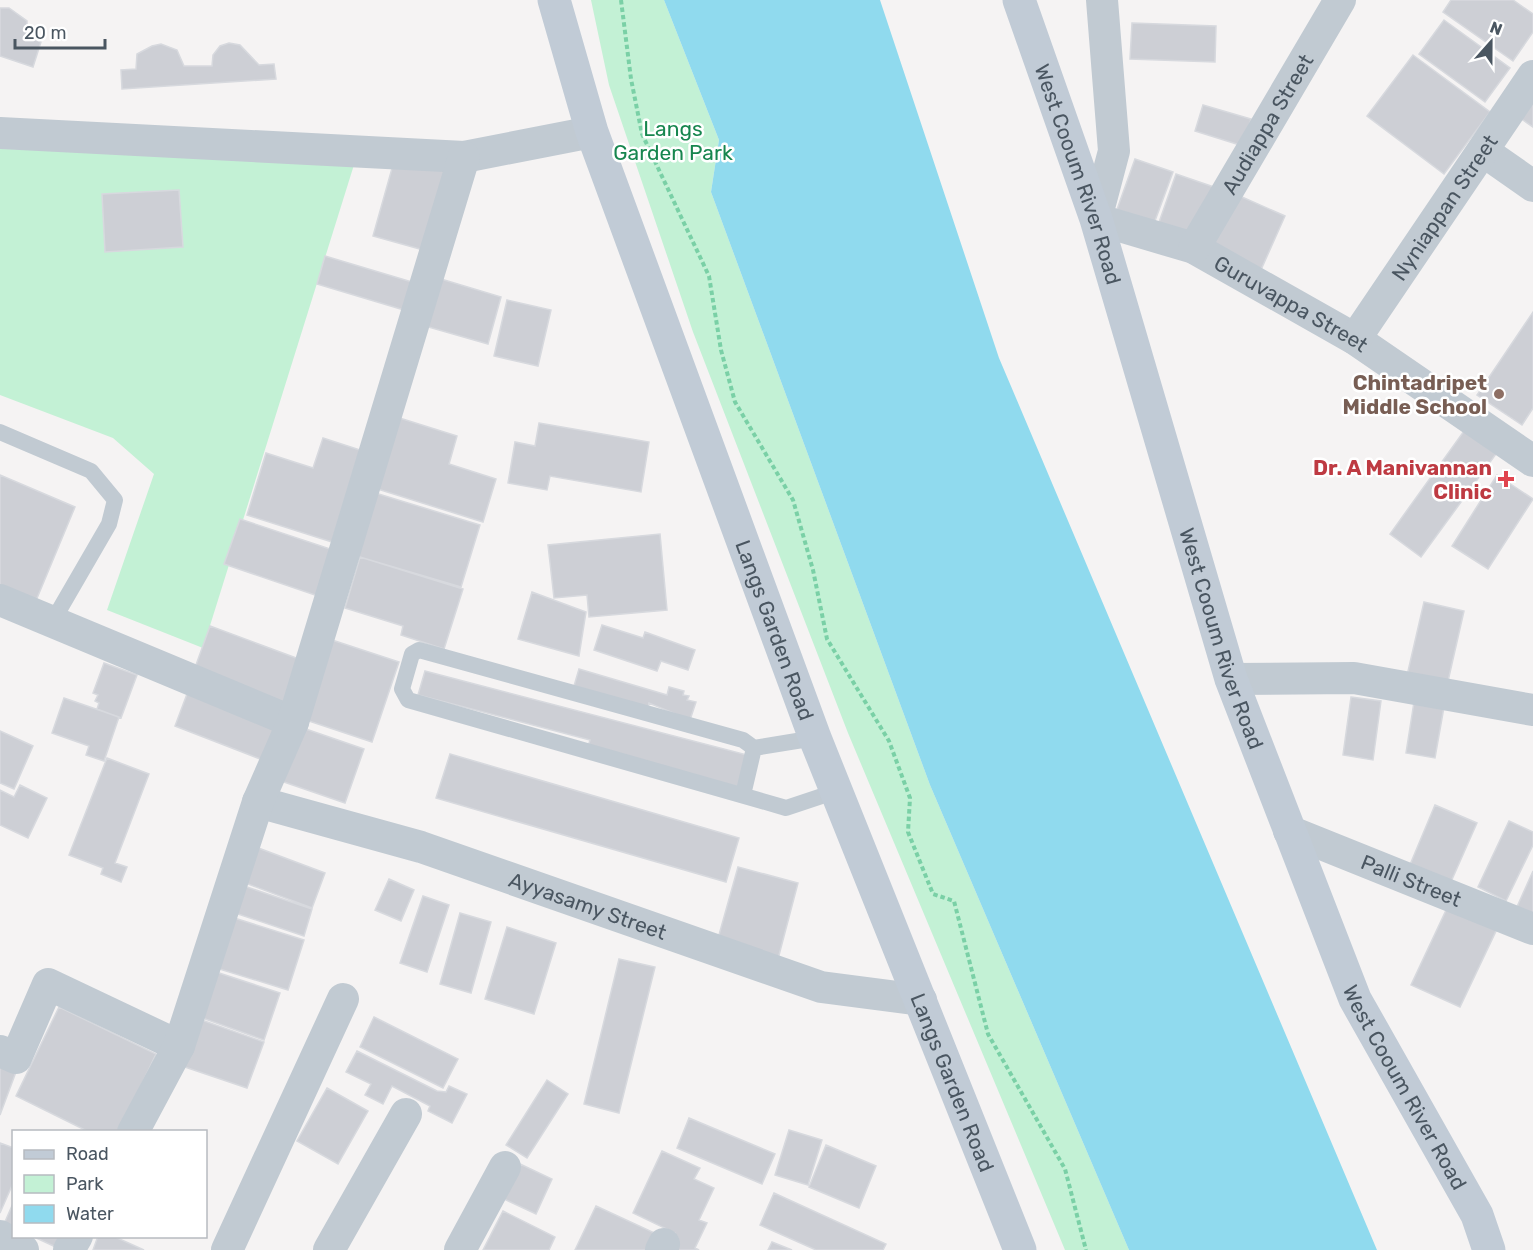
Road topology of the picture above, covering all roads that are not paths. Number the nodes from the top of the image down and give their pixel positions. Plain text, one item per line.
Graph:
1 (554, 0) edge
2 (1019, 0) edge
3 (1102, 0) edge
4 (1340, 0) edge
5 (1533, 76) edge
6 (592, 132) junction
7 (0, 133) edge
8 (1483, 151) junction
9 (464, 156) junction
10 (1533, 186) edge
11 (1096, 219) junction
12 (1194, 248) junction
13 (1355, 339) junction
14 (0, 432) edge
15 (1533, 461) edge
16 (0, 594) edge
17 (0, 600) edge
18 (1232, 680) junction
19 (1533, 710) edge
20 (293, 722) junction
21 (815, 738) junction
22 (754, 748) junction
23 (837, 791) junction
24 (743, 795) junction
25 (258, 802) junction
26 (1289, 831) junction
27 (1533, 929) edge
28 (343, 999) dead end
29 (921, 1000) junction
30 (179, 1046) junction
31 (0, 1051) edge
32 (406, 1114) dead end
33 (134, 1130) edge
34 (505, 1167) dead end
35 (0, 1236) edge
36 (23, 1250) edge
37 (228, 1250) edge
38 (329, 1250) edge
39 (460, 1250) edge
40 (1020, 1250) edge
41 (1489, 1250) edge

1 - 6 street, Langs Garden Road
2 - 11 street, West Cooum River Road
3 - 11 street
4 - 12 street, Audiappa Street
5 - 8 street, Nyniappan Street
6 - 9 street
6 - 21 street, Langs Garden Road
7 - 9 street
8 - 10 street
8 - 13 street, Nyniappan Street
9 - 20 street
11 - 12 street, Guruvappa Street
11 - 18 street, West Cooum River Road
12 - 13 street, Guruvappa Street
13 - 15 street, Guruvappa Street
14 - 16 lane
17 - 20 street
18 - 19 street
18 - 26 street, West Cooum River Road
20 - 25 street
21 - 22 lane
21 - 23 street, Langs Garden Road
22 - 24 lane
22 - 24 lane
23 - 24 lane
23 - 29 street, Langs Garden Road
25 - 29 street, Ayyasamy Street
25 - 30 street
26 - 27 street, Palli Street
26 - 41 street, West Cooum River Road
28 - 37 street
29 - 40 street, Langs Garden Road
30 - 31 street
30 - 33 street
32 - 38 street
34 - 39 street
35 - 36 street

